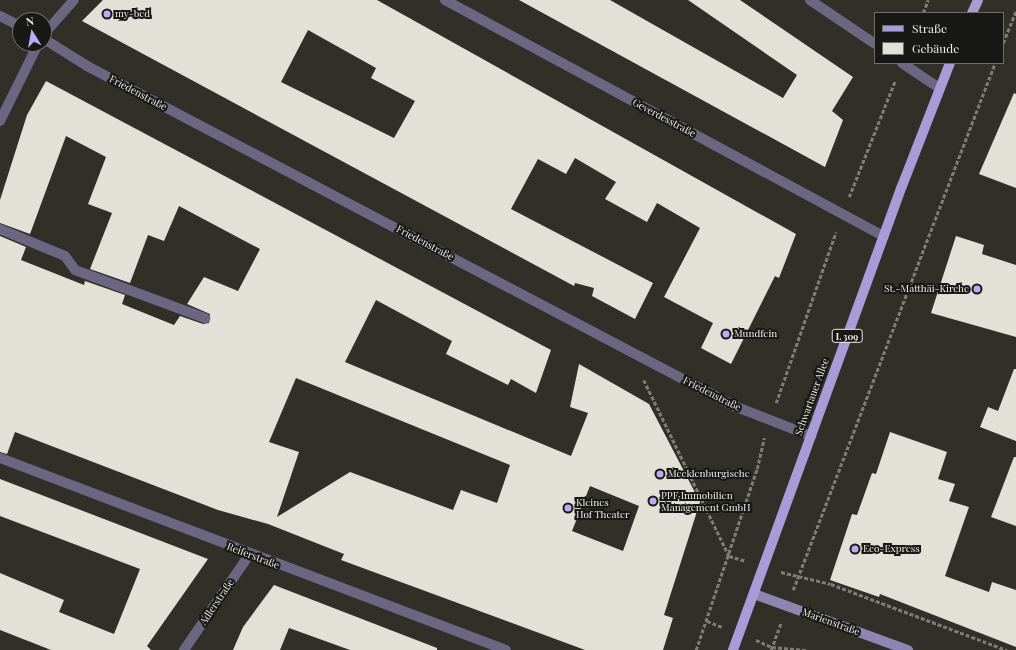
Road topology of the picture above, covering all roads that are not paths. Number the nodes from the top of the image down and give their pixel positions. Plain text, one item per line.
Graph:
1 (74, 0) edge
2 (445, 0) edge
3 (810, 0) edge
4 (978, 0) edge
5 (972, 12) edge
6 (0, 16) edge
7 (12, 22) edge
8 (52, 25) edge
9 (874, 43) edge
10 (52, 44) edge
11 (34, 52) edge
12 (903, 64) edge
13 (950, 64) edge
14 (939, 88) junction
15 (0, 121) edge
16 (0, 229) edge
17 (884, 236) junction
18 (205, 318) dead end
19 (811, 436) junction
20 (0, 458) edge
21 (250, 555) junction
22 (754, 594) junction
23 (184, 650) edge
24 (506, 650) edge
25 (733, 650) edge
26 (908, 650) edge

1 - 8 street
2 - 17 street, Geverdesstraße
3 - 9 street
4 - 5 main road
6 - 7 street
10 - 19 street, Friedenstraße
11 - 15 street
12 - 14 street
13 - 14 main road, Schwartauer Allee / L 309
14 - 17 main road, Schwartauer Allee / L 309
16 - 18 street
17 - 19 main road, Schwartauer Allee / L 309
19 - 22 main road, Schwartauer Allee / L 309
20 - 21 street, Reiferstraße
21 - 23 street, Adlerstraße
21 - 24 street, Reiferstraße
22 - 25 main road, Schwartauer Allee / L 309
22 - 26 main road, Marienstraße

